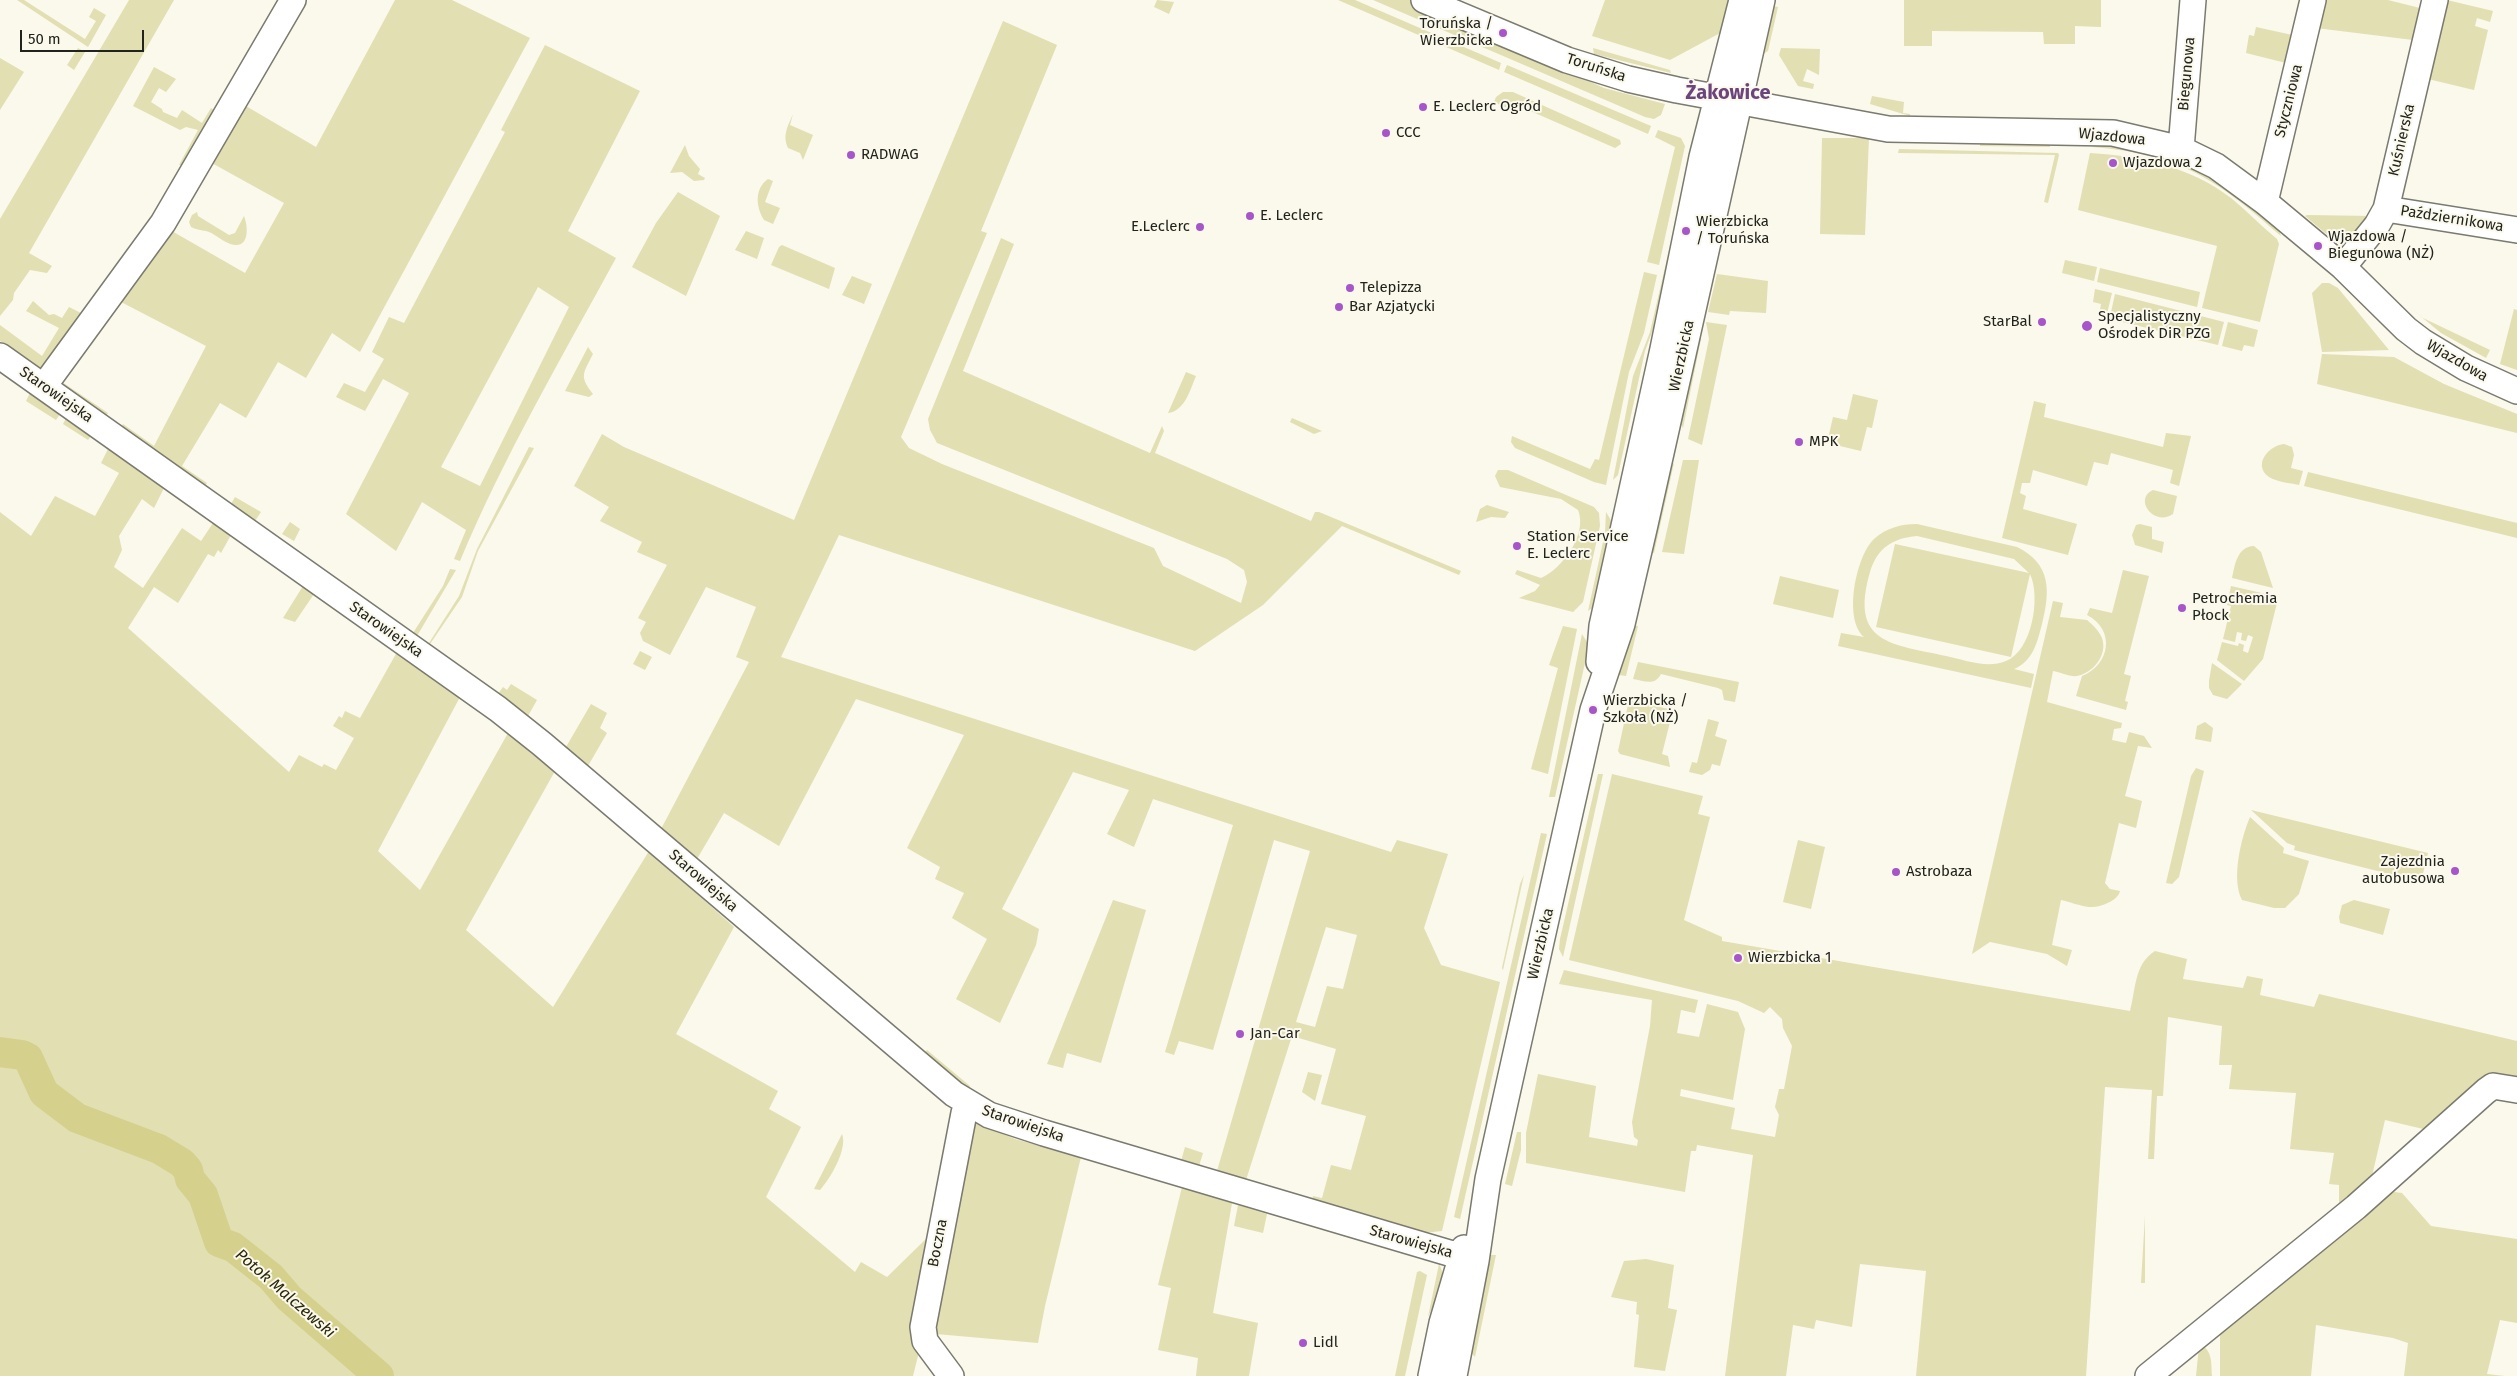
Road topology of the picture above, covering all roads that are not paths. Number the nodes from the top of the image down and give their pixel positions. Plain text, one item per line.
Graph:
1 (293, 0) edge
2 (1424, 0) edge
3 (1446, 0) edge
4 (1742, 0) edge
5 (1762, 0) edge
6 (2194, 0) edge
7 (2313, 0) edge
8 (2435, 0) edge
9 (1479, 22) junction
10 (1677, 90) junction
11 (1729, 100) junction
12 (1708, 135) junction
13 (2181, 149) junction
14 (2265, 202) junction
15 (2386, 208) junction
16 (2517, 230) edge
17 (2343, 267) junction
18 (0, 356) edge
19 (44, 386) junction
20 (2517, 391) edge
21 (1593, 710) junction
22 (2517, 1090) edge
23 (969, 1104) junction
24 (1469, 1259) junction
25 (951, 1376) edge
26 (1431, 1376) edge
27 (1454, 1376) edge
28 (2148, 1376) edge

1 - 19 street
2 - 9 street, Toruńska
3 - 9 street, Toruńska
4 - 11 street, Wierzbicka
5 - 11 street, Wierzbicka
6 - 13 street, Biegunowa
7 - 14 street, Styczniowa
8 - 15 street, Kuśnierska
9 - 10 street, Toruńska
10 - 11 street, Toruńska
10 - 12 street
11 - 12 street, Wierzbicka
11 - 13 street, Wjazdowa
11 - 21 street, Wierzbicka
12 - 21 street, Wierzbicka
13 - 14 street, Wjazdowa
14 - 17 street, Wjazdowa
15 - 16 street, Październikowa
15 - 17 street, Kuśnierska
17 - 20 street, Wjazdowa
18 - 19 street, Starowiejska
19 - 23 street, Starowiejska
21 - 24 street, Wierzbicka
22 - 28 street
23 - 24 street, Starowiejska
23 - 25 street, Boczna
24 - 26 street, Wierzbicka
24 - 27 street, Wierzbicka

